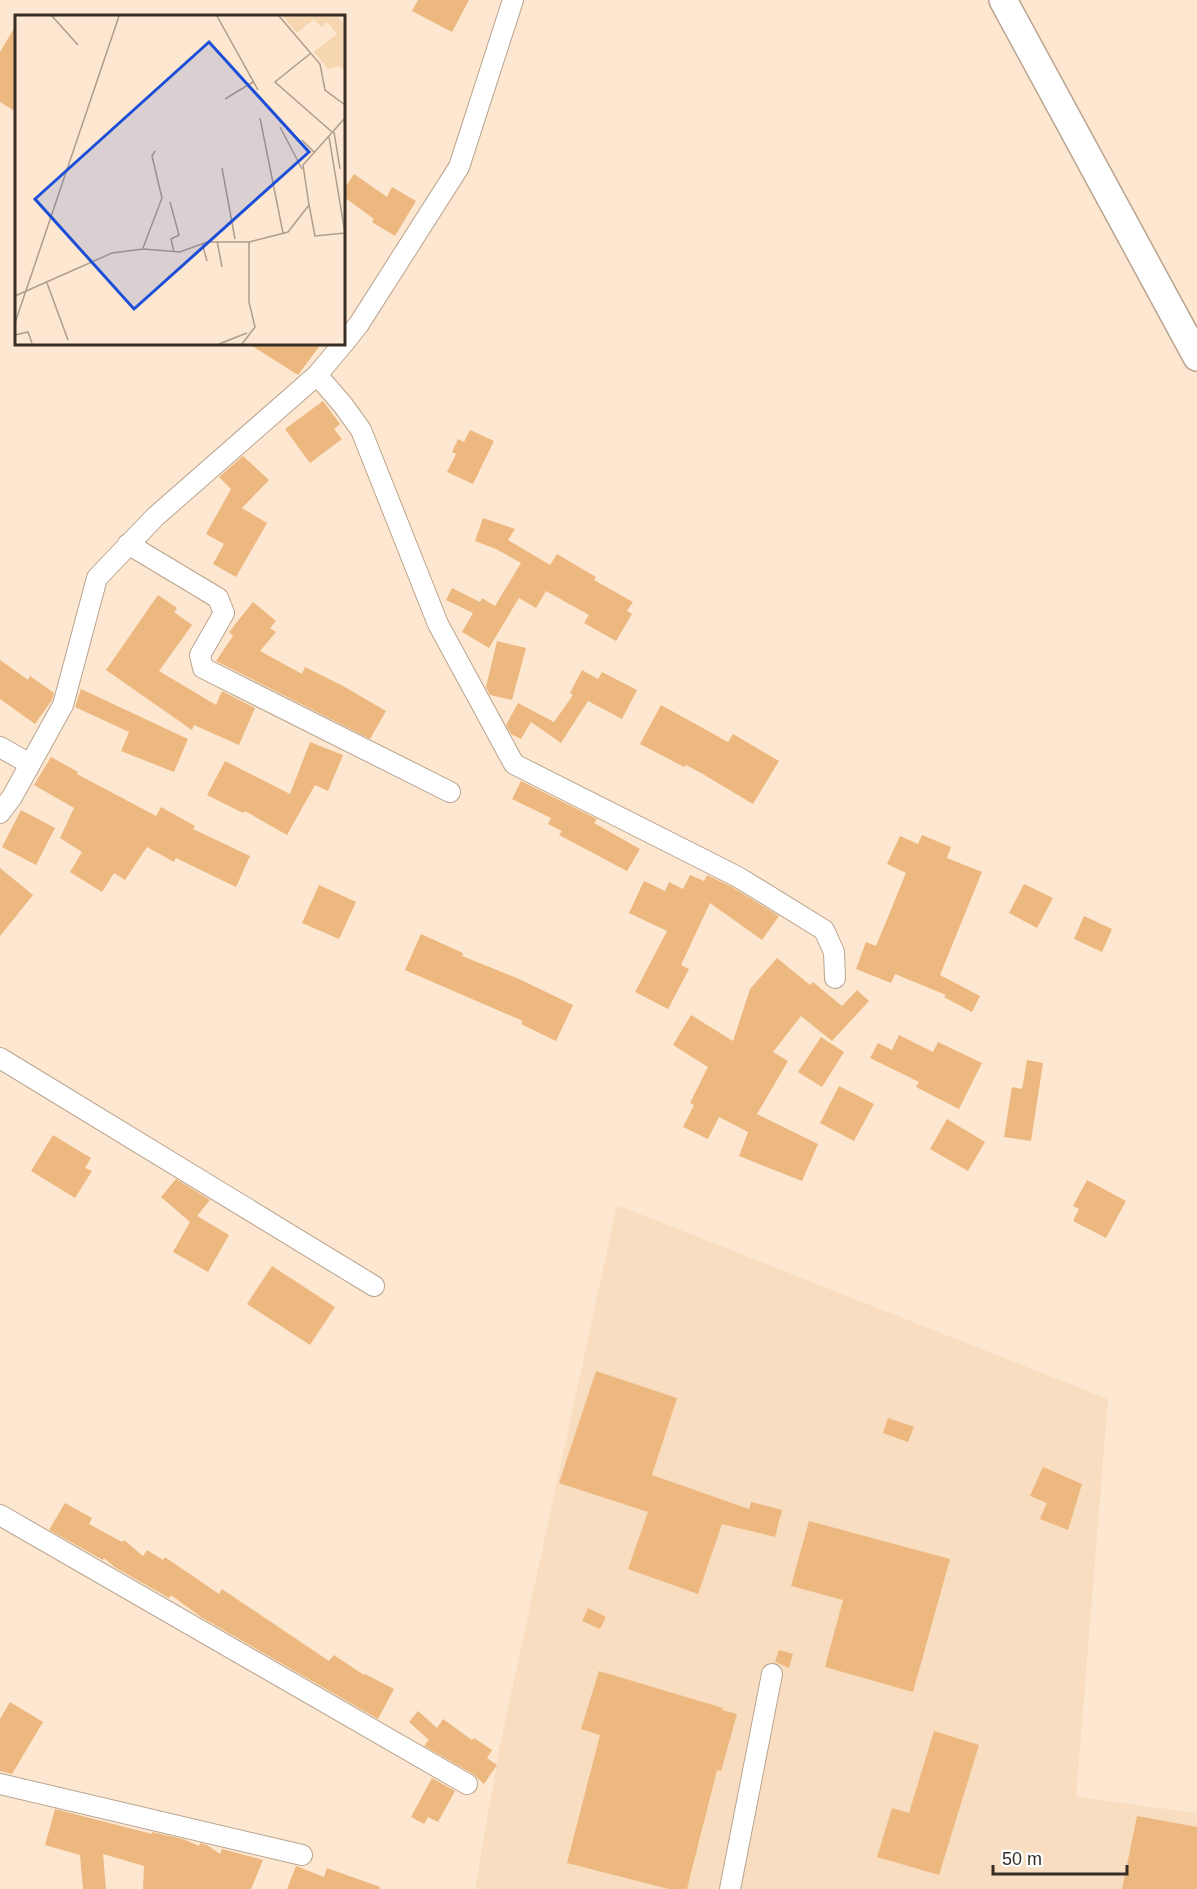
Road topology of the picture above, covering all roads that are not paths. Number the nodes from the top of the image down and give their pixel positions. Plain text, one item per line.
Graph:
1 (513, 0) edge
2 (1003, 0) edge
3 (345, 341) edge
4 (341, 345) edge
5 (1197, 357) edge
6 (317, 375) junction
7 (129, 544) junction
8 (0, 747) edge
9 (30, 764) junction
10 (450, 792) dead end
11 (0, 813) edge
12 (835, 978) dead end
13 (0, 1058) edge
14 (374, 1286) dead end
15 (0, 1515) edge
16 (772, 1674) dead end
17 (0, 1784) edge
18 (467, 1784) dead end
19 (302, 1855) dead end
20 (730, 1889) edge

1 - 3 street
2 - 5 main road
4 - 6 street
6 - 7 street
6 - 12 street
7 - 9 street
7 - 10 street
8 - 9 street
9 - 11 street
13 - 14 street
15 - 18 street
16 - 20 street
17 - 19 street

